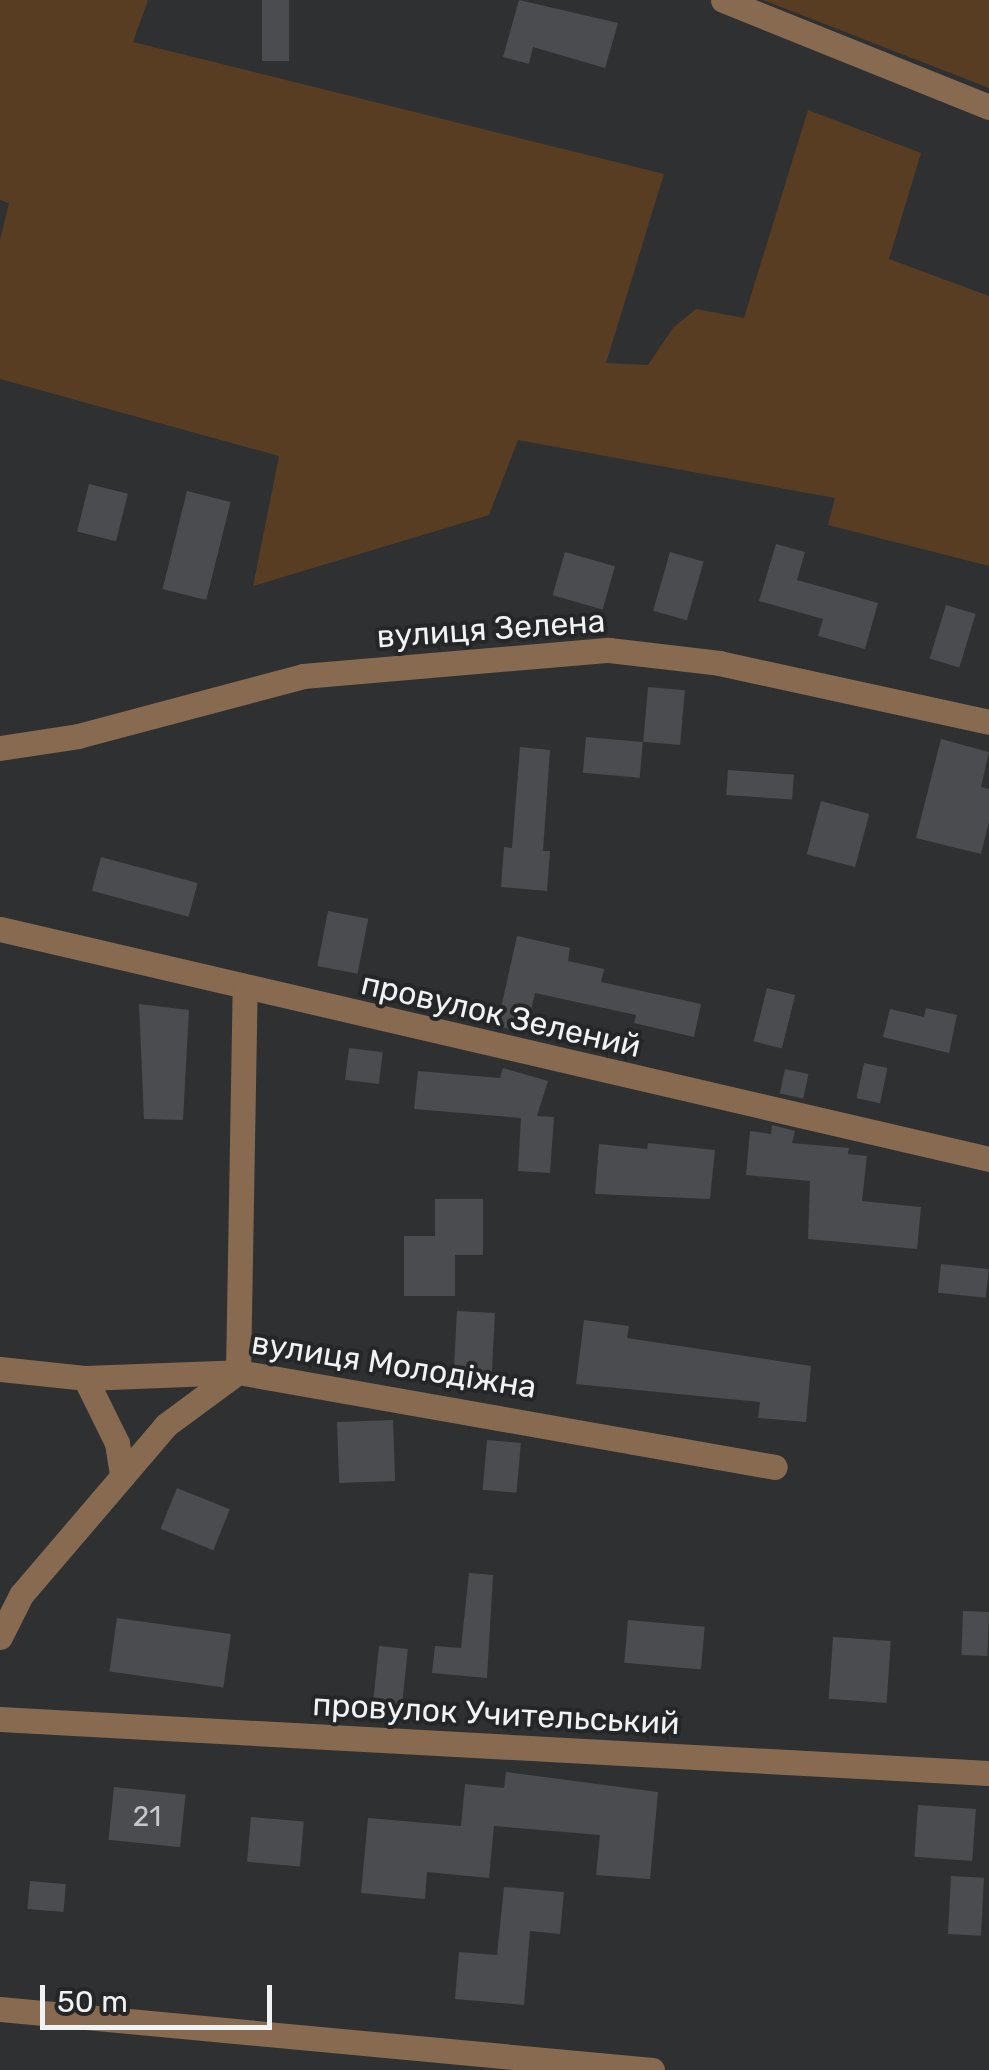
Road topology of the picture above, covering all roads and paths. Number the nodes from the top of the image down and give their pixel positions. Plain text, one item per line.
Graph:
1 (723, 0) edge
2 (989, 107) edge
3 (989, 722) edge
4 (0, 748) edge
5 (0, 929) edge
6 (245, 990) junction
7 (989, 1159) edge
8 (0, 1369) edge
9 (238, 1372) junction
10 (85, 1378) junction
11 (775, 1467) dead end
12 (122, 1475) junction
13 (0, 1637) edge
14 (0, 1719) edge
15 (989, 1773) edge
16 (0, 2009) edge
17 (652, 2070) edge

1 - 2 street
3 - 4 street, вулиця Зелена
5 - 6 street, провулок Зелений
6 - 7 street, провулок Зелений
6 - 9 street
8 - 10 street, вулиця Молодіжна
9 - 10 street, вулиця Молодіжна
9 - 11 street, вулиця Молодіжна
9 - 12 street
10 - 12 street
12 - 13 street
14 - 15 street, провулок Учительський
16 - 17 street

